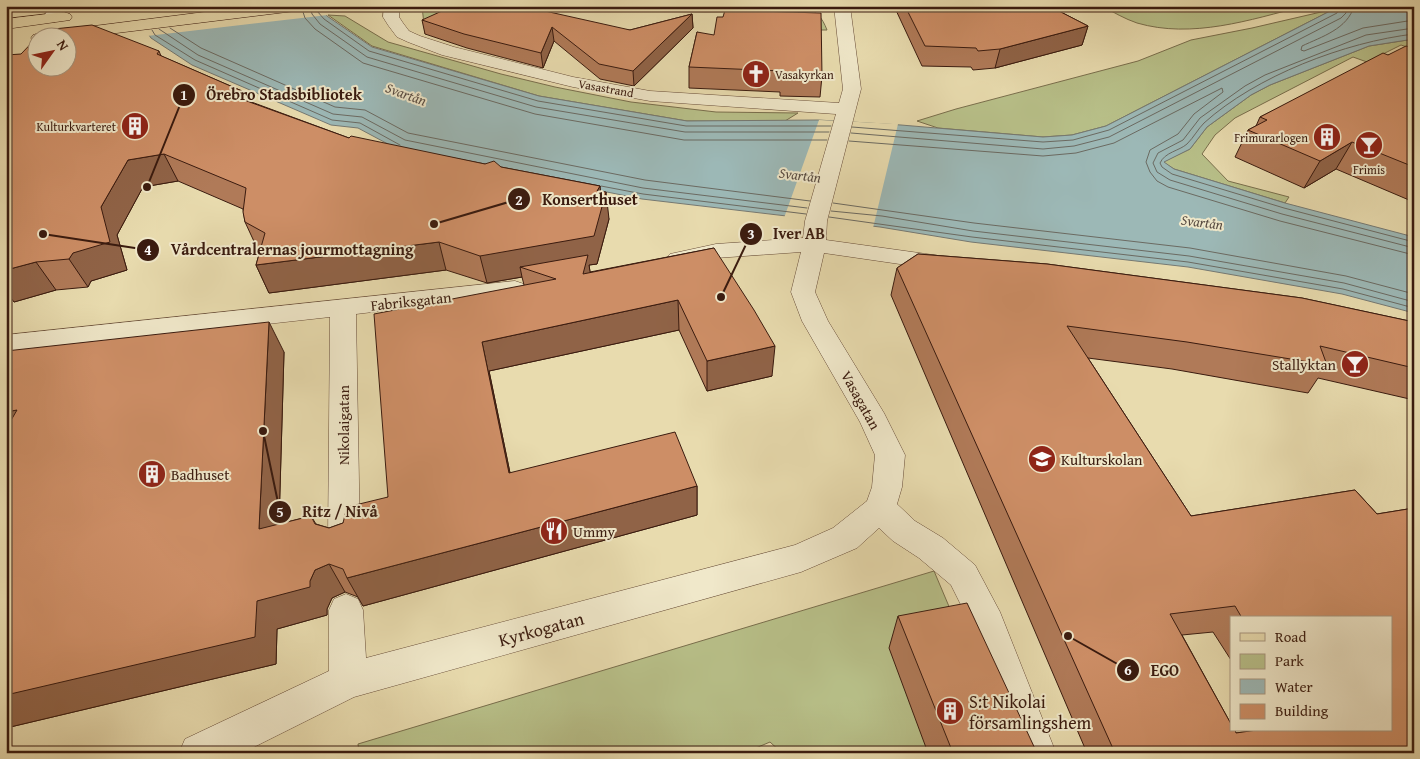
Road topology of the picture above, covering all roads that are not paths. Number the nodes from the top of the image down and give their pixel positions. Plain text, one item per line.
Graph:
1 (60, 6) edge
2 (295, 6) edge
3 (392, 6) edge
4 (842, 6) edge
5 (75, 15) dead end
6 (49, 19) junction
7 (6, 24) edge
8 (28, 28) edge
9 (29, 28) edge
10 (42, 28) edge
11 (78, 33) edge
12 (28, 38) edge
13 (846, 115) junction
14 (815, 233) junction
15 (660, 262) edge
16 (973, 266) edge
17 (536, 286) edge
18 (342, 308) junction
19 (6, 344) edge
20 (880, 508) junction
21 (344, 541) edge
22 (346, 610) edge
23 (348, 681) junction
24 (199, 753) edge
25 (1036, 753) edge

1 - 6 street
2 - 11 main road
3 - 13 street, Vasastrand
4 - 13 street, Vasagatan
5 - 6 main road
6 - 7 main road
6 - 9 main road
6 - 10 main road
8 - 12 main road
13 - 14 street, Vasagatan
14 - 15 street
14 - 16 street
14 - 20 street, Vasagatan
17 - 18 street, Fabriksgatan
18 - 19 street, Fabriksgatan
18 - 21 street, Nikolaigatan
20 - 23 street, Kyrkogatan
20 - 25 street
22 - 23 street
23 - 24 street, Kyrkogatan

